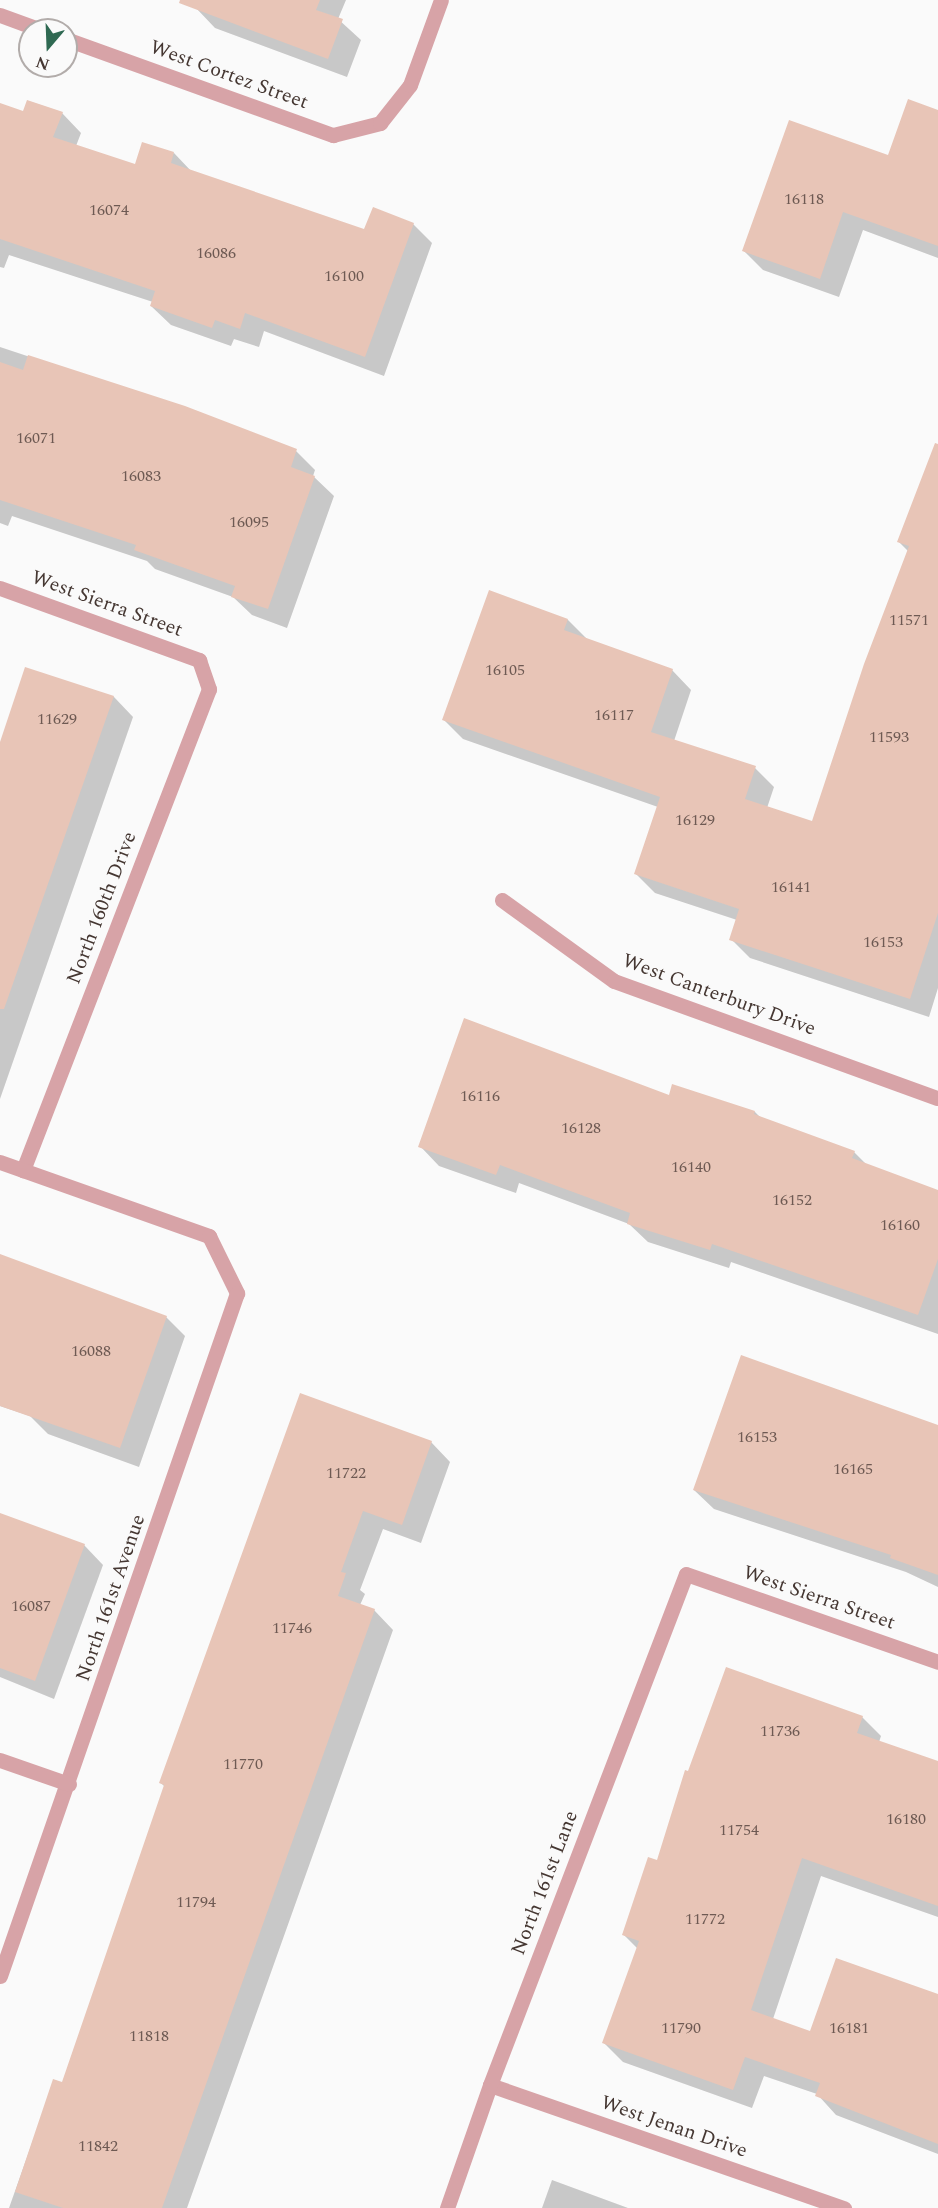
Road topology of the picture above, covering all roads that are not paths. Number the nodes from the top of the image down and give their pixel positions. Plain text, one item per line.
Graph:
1 (441, 0) edge
2 (0, 15) edge
3 (18, 22) edge
4 (78, 43) edge
5 (0, 588) edge
6 (199, 660) joint
7 (502, 900) dead end
8 (938, 1098) edge
9 (0, 1162) edge
10 (24, 1170) junction
11 (686, 1574) joint
12 (938, 1662) edge
13 (0, 1760) edge
14 (69, 1784) junction
15 (0, 1976) edge
16 (490, 2085) junction
17 (447, 2208) edge
18 (844, 2208) edge

1 - 4 street, West Cortez Street
2 - 3 street
5 - 6 street, West Sierra Street
6 - 10 street, North 160th Drive
7 - 8 street, West Canterbury Drive
9 - 10 street
10 - 14 street, North 161st Avenue
11 - 12 street, West Sierra Street
11 - 16 street, North 161st Lane
13 - 14 street
14 - 15 street, North 161st Avenue
16 - 17 street, North 161st Lane
16 - 18 street, West Jenan Drive

